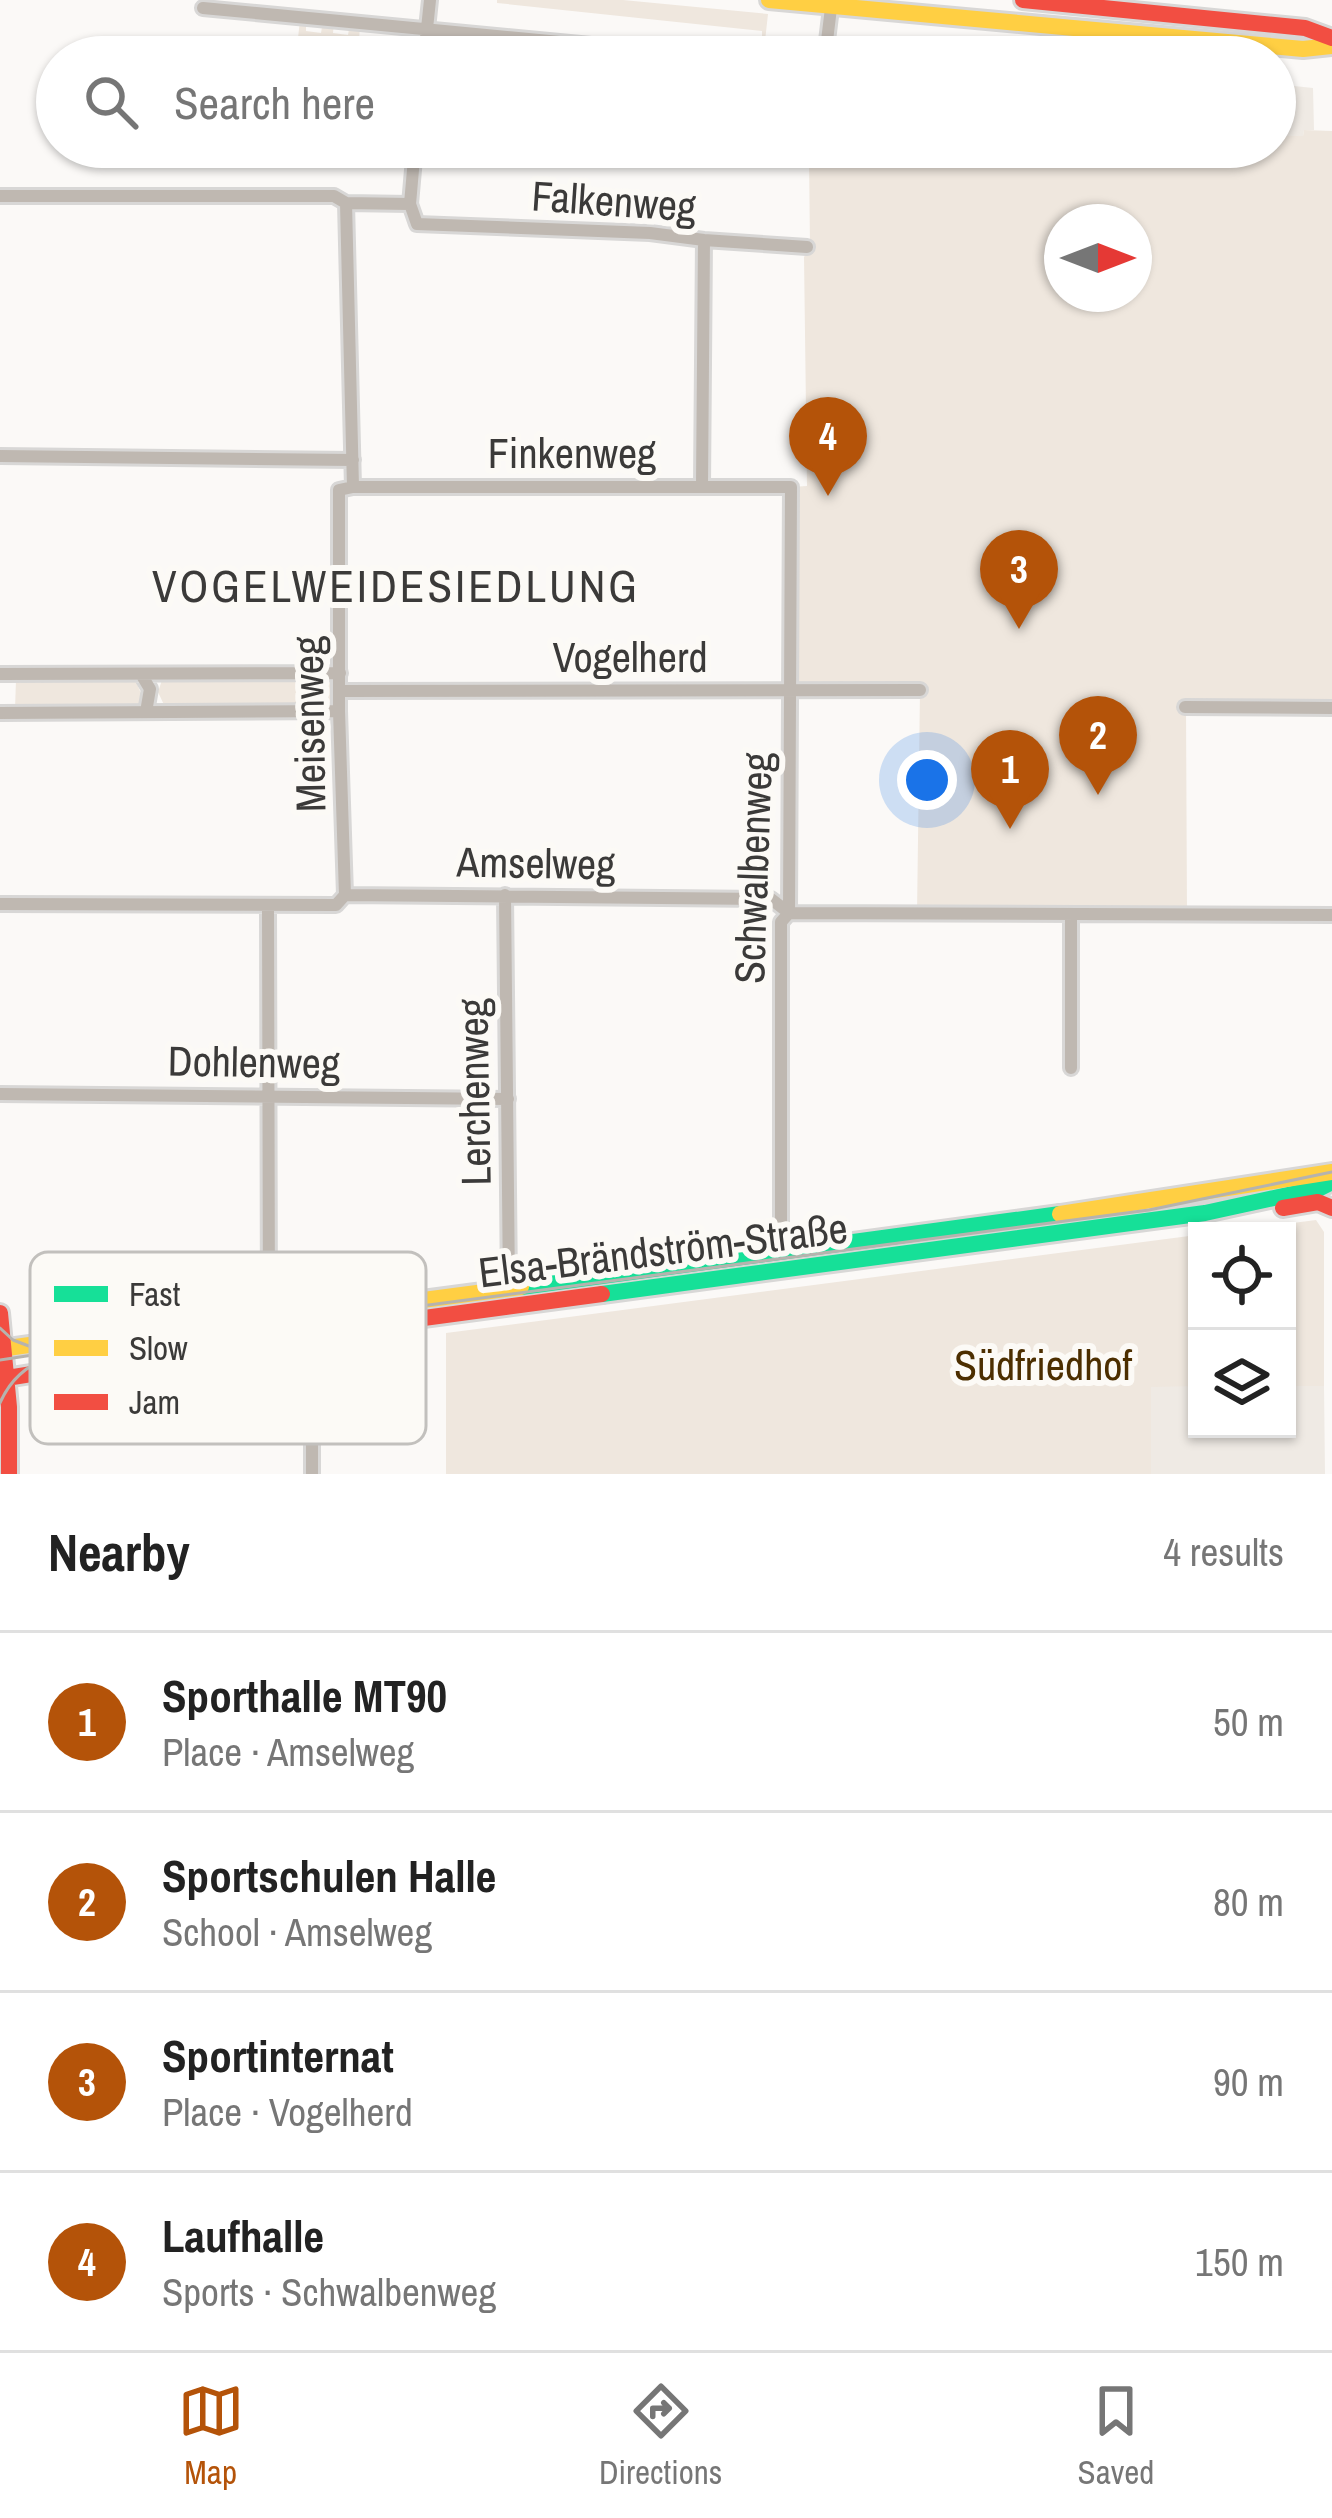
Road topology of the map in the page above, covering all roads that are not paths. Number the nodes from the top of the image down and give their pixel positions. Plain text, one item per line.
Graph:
1 (430, 0) edge
2 (769, 0) edge
3 (1023, 0) edge
4 (831, 3) edge
5 (203, 8) dead end
6 (426, 29) junction
7 (426, 36) edge
8 (499, 36) edge
9 (828, 36) edge
10 (1162, 36) edge
11 (1332, 42) edge
12 (1296, 49) edge
13 (413, 168) edge
14 (0, 196) edge
15 (346, 203) junction
16 (410, 204) junction
17 (704, 240) junction
18 (807, 247) dead end
19 (0, 456) edge
20 (353, 460) junction
21 (702, 486) junction
22 (353, 487) junction
23 (791, 487) joint
24 (340, 673) junction
25 (0, 674) edge
26 (141, 674) junction
27 (791, 690) junction
28 (920, 690) dead end
29 (340, 691) junction
30 (1185, 706) dead end
31 (1332, 708) edge
32 (339, 711) junction
33 (0, 712) edge
34 (146, 712) junction
35 (346, 896) junction
36 (506, 896) junction
37 (0, 904) edge
38 (268, 907) junction
39 (789, 914) junction
40 (1071, 914) junction
41 (1332, 915) edge
42 (1071, 1068) dead end
43 (0, 1094) edge
44 (267, 1095) junction
45 (508, 1099) junction
46 (1332, 1172) edge
47 (1332, 1182) edge
48 (1332, 1208) edge
49 (1212, 1212) junction
50 (782, 1251) junction
51 (268, 1252) edge
52 (509, 1288) junction
53 (426, 1298) edge
54 (0, 1313) edge
55 (426, 1318) edge
56 (1, 1349) edge
57 (3, 1379) edge
58 (312, 1444) edge
59 (9, 1474) edge
60 (312, 1474) edge

1 - 6 street
2 - 4 street
3 - 11 street
4 - 9 street
4 - 10 street
5 - 6 street
6 - 7 street
6 - 8 street
11 - 12 street
13 - 16 street
14 - 15 street, Falkenweg
15 - 16 street, Falkenweg
15 - 20 street, Meisenweg
16 - 17 street, Falkenweg
17 - 18 street, Falkenweg
17 - 21 street
19 - 20 street
20 - 22 street, Meisenweg
21 - 22 street, Finkenweg
21 - 23 street, Finkenweg
22 - 24 street, Meisenweg
23 - 27 street, Schwalbenweg
24 - 26 street
24 - 29 street, Meisenweg
25 - 26 street
26 - 34 street
27 - 28 street, Vogelherd
27 - 29 street, Vogelherd
27 - 39 street, Schwalbenweg
29 - 32 street, Meisenweg
30 - 31 street
32 - 34 street
32 - 35 street, Meisenweg
33 - 34 street
35 - 36 street, Amselweg
35 - 38 street, Amselweg
36 - 39 street, Amselweg
36 - 45 street, Lerchenweg
37 - 38 street, Amselweg
38 - 44 street
39 - 40 street, Amselweg
39 - 50 street, Schwalbenweg
40 - 41 street, Amselweg
40 - 42 street
43 - 44 street, Dohlenweg
44 - 45 street, Dohlenweg
44 - 51 street
45 - 52 street, Lerchenweg
46 - 50 street, Elsa-Brändström-Straße
47 - 49 street, Elsa-Brändström-Straße
48 - 49 street
49 - 55 street, Elsa-Brändström-Straße
50 - 52 street, Elsa-Brändström-Straße
52 - 53 street, Elsa-Brändström-Straße
54 - 56 street
56 - 57 street
57 - 59 street
58 - 60 street

